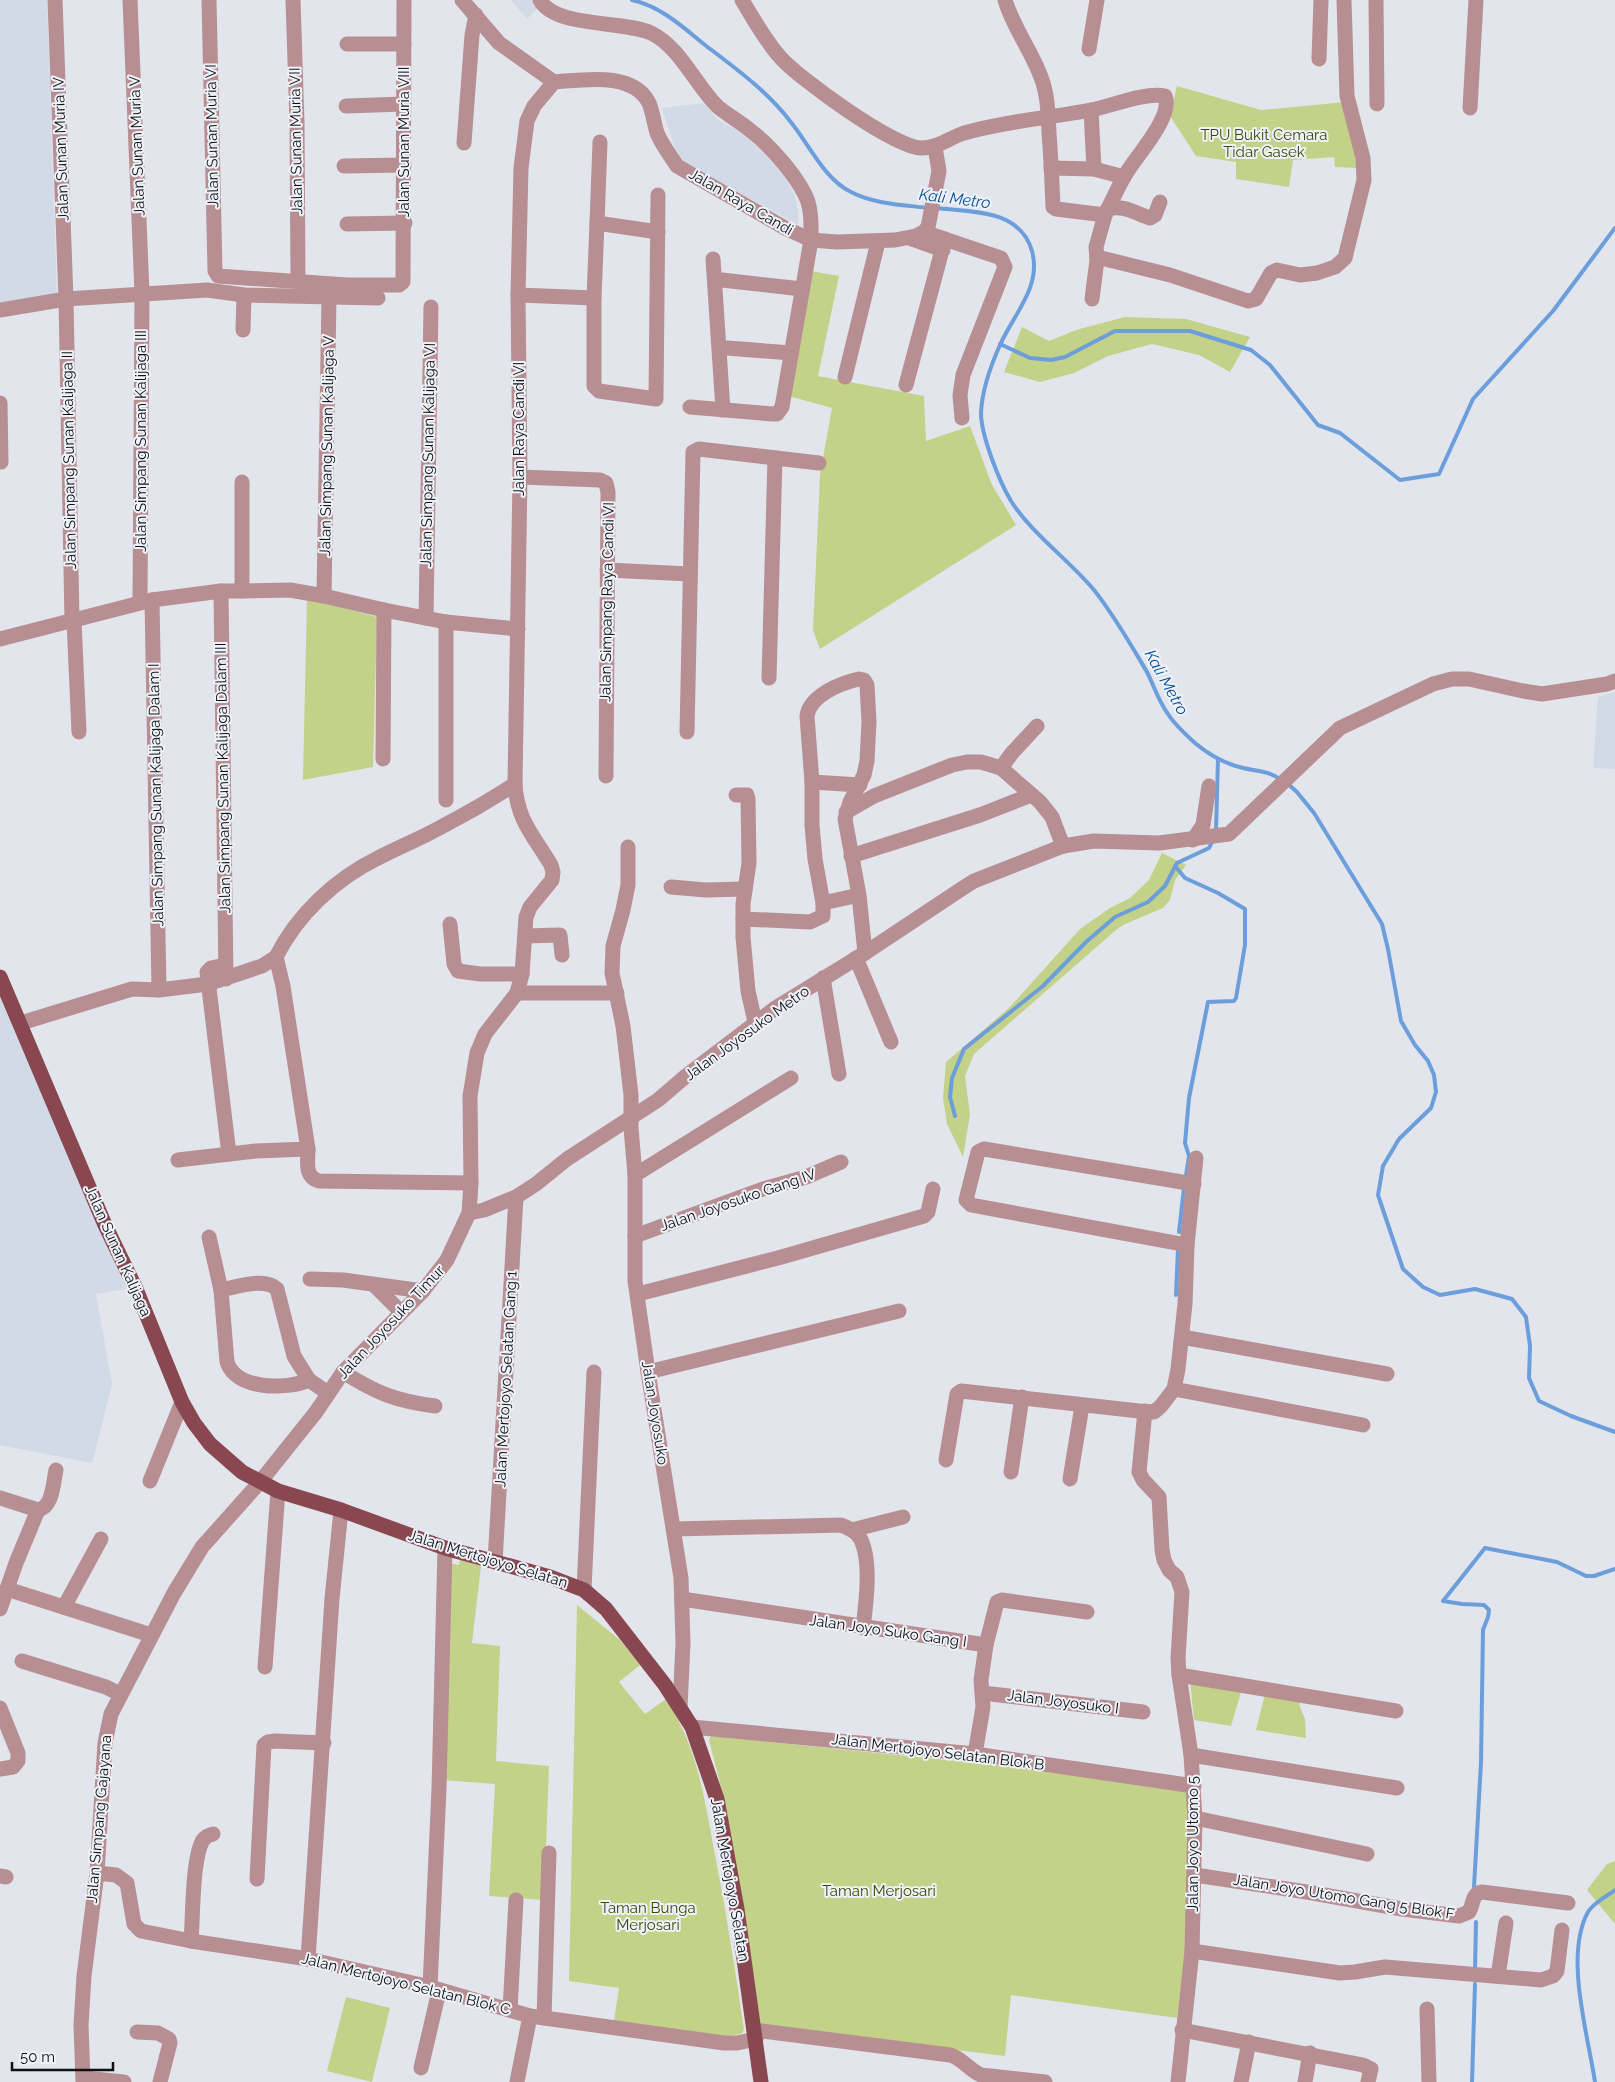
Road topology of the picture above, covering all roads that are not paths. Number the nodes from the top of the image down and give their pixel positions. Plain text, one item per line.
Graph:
1 (55, 0) edge
2 (130, 0) edge
3 (209, 0) edge
4 (294, 0) edge
5 (404, 0) edge
6 (462, 0) edge
7 (540, 0) edge
8 (742, 0) edge
9 (1005, 0) edge
10 (1097, 0) edge
11 (1321, 0) edge
12 (1344, 0) edge
13 (1376, 0) edge
14 (1476, 0) edge
15 (476, 15) junction
16 (347, 44) dead end
17 (404, 44) junction
18 (1089, 48) dead end
19 (1319, 59) dead end
20 (554, 82) junction
21 (404, 104) junction
22 (1377, 104) dead end
23 (346, 106) dead end
24 (1470, 108) dead end
25 (1091, 110) junction
26 (1048, 117) junction
27 (600, 142) dead end
28 (464, 143) dead end
29 (934, 147) junction
30 (404, 165) junction
31 (344, 166) dead end
32 (1051, 168) junction
33 (1094, 169) junction
34 (1124, 177) junction
35 (658, 195) dead end
36 (1160, 202) dead end
37 (1106, 213) junction
38 (405, 223) junction
39 (597, 223) junction
40 (348, 224) dead end
41 (926, 229) junction
42 (658, 232) junction
43 (909, 238) junction
44 (811, 240) junction
45 (878, 242) junction
46 (944, 244) junction
47 (1097, 256) junction
48 (713, 259) dead end
49 (722, 280) dead end
50 (298, 282) junction
51 (802, 290) junction
52 (142, 293) junction
53 (244, 295) junction
54 (518, 295) junction
55 (329, 297) junction
56 (66, 298) junction
57 (378, 298) dead end
58 (594, 298) junction
59 (1092, 299) dead end
60 (431, 307) dead end
61 (0, 310) edge
62 (243, 330) dead end
63 (727, 348) dead end
64 (791, 353) junction
65 (845, 377) dead end
66 (906, 386) dead end
67 (0, 403) edge
68 (690, 407) dead end
69 (723, 410) junction
70 (962, 418) dead end
71 (775, 458) junction
72 (1, 462) edge
73 (819, 463) dead end
74 (520, 477) junction
75 (242, 482) dead end
76 (608, 570) junction
77 (690, 574) junction
78 (221, 591) junction
79 (242, 591) junction
80 (324, 596) junction
81 (144, 597) junction
82 (384, 610) junction
83 (426, 610) junction
84 (73, 621) junction
85 (446, 622) junction
86 (518, 629) junction
87 (0, 639) edge
88 (769, 678) dead end
89 (1615, 681) edge
90 (1037, 726) dead end
91 (79, 732) dead end
92 (687, 732) dead end
93 (383, 759) dead end
94 (1001, 768) junction
95 (606, 776) dead end
96 (812, 782) junction
97 (515, 784) junction
98 (860, 785) junction
99 (1209, 786) dead end
100 (736, 795) dead end
101 (1031, 795) junction
102 (446, 800) dead end
103 (846, 812) junction
104 (1197, 839) junction
105 (1064, 846) junction
106 (628, 847) dead end
107 (851, 856) junction
108 (671, 887) dead end
109 (745, 889) junction
110 (858, 895) junction
111 (823, 904) junction
112 (743, 919) junction
113 (450, 924) dead end
114 (525, 936) junction
115 (562, 955) dead end
116 (860, 956) junction
117 (276, 957) junction
118 (225, 972) junction
119 (522, 974) junction
120 (0, 977) edge
121 (823, 978) junction
122 (208, 984) junction
123 (159, 990) junction
124 (517, 993) junction
125 (617, 994) junction
126 (755, 1022) junction
127 (21, 1023) junction
128 (891, 1042) dead end
129 (839, 1074) dead end
130 (791, 1078) dead end
131 (632, 1118) junction
132 (308, 1149) junction
133 (229, 1154) junction
134 (1196, 1158) dead end
135 (178, 1160) dead end
136 (841, 1162) dead end
137 (635, 1175) junction
138 (471, 1183) junction
139 (1194, 1184) junction
140 (933, 1189) dead end
141 (516, 1197) junction
142 (469, 1213) junction
143 (635, 1236) junction
144 (209, 1237) dead end
145 (1187, 1245) junction
146 (310, 1279) dead end
147 (374, 1285) junction
148 (221, 1290) junction
149 (423, 1291) junction
150 (638, 1294) junction
151 (899, 1311) dead end
152 (401, 1312) junction
153 (1182, 1337) junction
154 (343, 1372) junction
155 (594, 1372) dead end
156 (648, 1372) junction
157 (1387, 1374) dead end
158 (309, 1380) junction
159 (1174, 1389) junction
160 (328, 1393) junction
161 (1022, 1397) junction
162 (182, 1402) junction
163 (435, 1406) dead end
164 (1082, 1406) junction
165 (1146, 1411) junction
166 (1363, 1425) dead end
167 (946, 1460) dead end
168 (56, 1470) dead end
169 (1011, 1472) dead end
170 (1070, 1479) dead end
171 (150, 1481) dead end
172 (260, 1482) junction
173 (278, 1491) junction
174 (0, 1498) edge
175 (38, 1510) junction
176 (341, 1510) junction
177 (903, 1517) dead end
178 (674, 1529) junction
179 (852, 1530) junction
180 (101, 1539) dead end
181 (445, 1548) junction
182 (495, 1562) junction
183 (7, 1589) junction
184 (584, 1590) junction
185 (682, 1599) junction
186 (64, 1607) junction
187 (0, 1609) edge
188 (1087, 1612) dead end
189 (863, 1628) junction
190 (151, 1635) junction
191 (986, 1645) junction
192 (22, 1661) dead end
193 (265, 1667) dead end
194 (1179, 1675) junction
195 (983, 1693) junction
196 (120, 1694) junction
197 (0, 1708) edge
198 (680, 1708) junction
199 (1396, 1711) dead end
200 (1143, 1712) dead end
201 (692, 1727) junction
202 (324, 1743) junction
203 (975, 1754) junction
204 (1191, 1755) junction
205 (0, 1769) edge
206 (1189, 1785) junction
207 (1396, 1788) dead end
208 (1196, 1818) junction
209 (213, 1834) dead end
210 (549, 1853) dead end
211 (1367, 1854) dead end
212 (97, 1873) junction
213 (1195, 1875) junction
214 (257, 1879) dead end
215 (516, 1900) dead end
216 (1568, 1903) dead end
217 (1506, 1923) dead end
218 (1562, 1930) dead end
219 (191, 1941) junction
220 (1192, 1951) junction
221 (308, 1959) junction
222 (1498, 1976) junction
223 (434, 1989) junction
224 (1427, 2009) dead end
225 (510, 2010) junction
226 (537, 2017) junction
227 (1182, 2030) junction
228 (137, 2032) dead end
229 (755, 2035) junction
230 (1249, 2042) junction
231 (1310, 2053) junction
232 (963, 2064) junction
233 (421, 2068) dead end
234 (1370, 2075) edge
235 (84, 2080) edge
236 (1022, 2081) edge
237 (124, 2082) edge
238 (160, 2082) edge
239 (517, 2082) edge
240 (761, 2082) edge
241 (963, 2082) edge
242 (1045, 2082) edge
243 (1178, 2082) edge
244 (1242, 2082) edge
245 (1305, 2082) edge
246 (1429, 2082) edge

1 - 56 street, Jalan Sunan Muria IV
2 - 52 street, Jalan Sunan Muria V
3 - 50 street, Jalan Sunan Muria VI
4 - 50 street, Jalan Sunan Muria VII
5 - 17 street, Jalan Sunan Muria VIII
6 - 15 street
7 - 44 street
8 - 29 street
9 - 26 street
10 - 18 street
11 - 19 street
12 - 47 street
13 - 22 street
14 - 24 street
15 - 20 street
15 - 28 street
16 - 17 street
17 - 21 street, Jalan Sunan Muria VIII
20 - 44 street, Jalan Raya Candi
20 - 54 street, Jalan Raya Candi VI
21 - 23 street
21 - 30 street, Jalan Sunan Muria VIII
25 - 26 street
25 - 33 street
25 - 34 street
26 - 29 street
26 - 32 street
27 - 39 street
29 - 41 street
30 - 31 street
30 - 38 street, Jalan Sunan Muria VIII
32 - 33 street
32 - 37 street
33 - 34 street
34 - 37 street
35 - 42 street
36 - 37 street
37 - 47 street
38 - 40 street
38 - 50 street, Jalan Sunan Muria VIII
39 - 42 street
39 - 58 street
41 - 43 street, Jalan Raya Candi
41 - 46 street
42 - 58 street
43 - 45 street, Jalan Raya Candi
43 - 46 street
44 - 45 street, Jalan Raya Candi
44 - 51 street
45 - 65 street
46 - 66 street
46 - 70 street
47 - 59 street
48 - 69 street
49 - 51 street
51 - 64 street
52 - 53 street
52 - 56 street
52 - 81 street, Jalan Simpang Sunan Kalijaga III
53 - 55 street
53 - 62 street
54 - 58 street
54 - 74 street, Jalan Raya Candi VI
55 - 57 street
55 - 80 street, Jalan Simpang Sunan Kalijaga V
56 - 61 street
56 - 84 street, Jalan Simpang Sunan Kalijaga II
60 - 83 street, Jalan Simpang Sunan Kalijaga VI
63 - 64 street
64 - 69 street
67 - 72 street
68 - 69 street
71 - 73 street
71 - 77 street
71 - 88 street
74 - 76 street, Jalan Simpang Raya Candi VI
74 - 86 street, Jalan Raya Candi VI
75 - 79 street
76 - 77 street
76 - 95 street, Jalan Simpang Raya Candi VI
77 - 92 street
78 - 79 street
78 - 81 street
78 - 118 street, Jalan Simpang Sunan Kalijaga Dalam III
79 - 80 street
80 - 82 street
81 - 84 street
81 - 123 street, Jalan Simpang Sunan Kalijaga Dalam I
82 - 83 street
82 - 93 street
83 - 85 street
84 - 87 street
84 - 91 street, Jalan Simpang Sunan Kalijaga II
85 - 86 street
85 - 102 street
86 - 97 street, Jalan Raya Candi VI
89 - 104 street, Jalan Joyosuko Metro
90 - 94 street
94 - 101 street
94 - 103 street
96 - 98 street
96 - 98 street
96 - 111 street
97 - 114 street, Jalan Joyosuko Timur
97 - 117 street
98 - 103 street
99 - 104 street
100 - 109 street
101 - 105 street
101 - 107 street
103 - 107 street
104 - 105 street, Jalan Joyosuko Metro
105 - 116 street, Jalan Joyosuko Metro
106 - 125 street, Jalan Joyosuko
107 - 110 street
108 - 109 street
109 - 112 street
110 - 111 street
110 - 116 street
111 - 112 street
112 - 126 street
113 - 119 street
114 - 115 street
114 - 119 street, Jalan Joyosuko Timur
116 - 121 street, Jalan Joyosuko Metro
116 - 128 street
117 - 118 street
117 - 132 street
118 - 122 street
119 - 124 street, Jalan Joyosuko Timur
120 - 127 main road, Jalan Sunan Kalijaga
121 - 126 street, Jalan Joyosuko Metro
121 - 129 street
122 - 123 street
122 - 133 street
123 - 127 street
124 - 125 street
124 - 138 street, Jalan Joyosuko Timur
125 - 131 street, Jalan Joyosuko
126 - 131 street, Jalan Joyosuko Metro
127 - 162 main road, Jalan Sunan Kalijaga
130 - 137 street
131 - 137 street, Jalan Joyosuko
131 - 141 street, Jalan Joyosuko Metro
132 - 133 street
132 - 138 street
133 - 135 street
134 - 139 street
136 - 143 street, Jalan Joyosuko Gang IV
137 - 143 street, Jalan Joyosuko
138 - 142 street, Jalan Joyosuko Timur
139 - 145 street
139 - 145 street
140 - 150 street
141 - 142 street, Jalan Joyosuko Metro
141 - 182 street, Jalan Mertojoyo Selatan Gang 1
142 - 149 street, Jalan Joyosuko Timur
143 - 150 street, Jalan Joyosuko
144 - 148 street
145 - 153 street
146 - 147 street
147 - 149 street
147 - 152 street
148 - 158 street
148 - 158 street
149 - 152 street, Jalan Joyosuko Timur
150 - 156 street, Jalan Joyosuko
151 - 156 street
152 - 154 street, Jalan Joyosuko Timur
153 - 157 street
153 - 159 street
154 - 160 street, Jalan Joyosuko Timur
154 - 163 street
155 - 184 street
156 - 178 street, Jalan Joyosuko
158 - 160 street
159 - 165 street
159 - 166 street
160 - 172 street, Jalan Joyosuko Timur
161 - 164 street
161 - 167 street
161 - 169 street
162 - 171 street
162 - 172 main road, Jalan Sunan Kalijaga
164 - 165 street
164 - 170 street
165 - 194 street, Jalan Joyo Utomo 5
168 - 175 street
172 - 173 main road, Jalan Sunan Kalijaga
172 - 190 street, Jalan Simpang Gajayana
173 - 176 main road, Jalan Mertojoyo Selatan
173 - 193 street
174 - 175 street
175 - 183 street
176 - 181 main road, Jalan Mertojoyo Selatan
176 - 202 street
177 - 179 street
178 - 179 street
178 - 185 street, Jalan Joyosuko
179 - 189 street
180 - 186 street
181 - 182 main road, Jalan Mertojoyo Selatan
181 - 223 street
182 - 184 main road, Jalan Mertojoyo Selatan
183 - 186 street
183 - 187 street
184 - 198 main road, Jalan Mertojoyo Selatan
185 - 189 street, Jalan Joyo Suko Gang I
185 - 198 street, Jalan Joyosuko
186 - 190 street
188 - 191 street
189 - 191 street, Jalan Joyo Suko Gang I
190 - 196 street, Jalan Simpang Gajayana
191 - 195 street, Jalan Joyo Suko Gang I
192 - 196 street
194 - 199 street
194 - 204 street, Jalan Joyo Utomo 5
195 - 200 street, Jalan Joyosuko I
195 - 203 street, Jalan Joyo Suko Gang I
196 - 212 street, Jalan Simpang Gajayana
197 - 205 street
198 - 201 main road, Jalan Mertojoyo Selatan
201 - 203 street, Jalan Mertojoyo Selatan Blok B
201 - 229 main road, Jalan Mertojoyo Selatan
202 - 214 street
202 - 221 street
203 - 206 street, Jalan Mertojoyo Selatan Blok B
204 - 206 street, Jalan Joyo Utomo 5
204 - 207 street
206 - 208 street, Jalan Joyo Utomo 5
208 - 211 street
208 - 213 street, Jalan Joyo Utomo 5
209 - 219 street
210 - 226 street
212 - 219 street, Jalan Mertojoyo Selatan Blok C
212 - 235 street, Jalan Simpang Gajayana
213 - 216 street, Jalan Joyo Utomo Gang 5 Blok F
213 - 220 street, Jalan Joyo Utomo 5
215 - 225 street
217 - 222 street
218 - 222 street
219 - 221 street, Jalan Mertojoyo Selatan Blok C
220 - 222 street
220 - 227 street, Jalan Joyo Utomo 5
221 - 223 street, Jalan Mertojoyo Selatan Blok C
223 - 225 street, Jalan Mertojoyo Selatan Blok C
223 - 233 street
224 - 246 street
225 - 226 street, Jalan Mertojoyo Selatan Blok C
226 - 229 street, Jalan Mertojoyo Selatan Blok C
226 - 239 street
227 - 230 street
227 - 243 street, Jalan Joyo Utomo 5
228 - 238 street
229 - 232 street, Jalan Mertojoyo Selatan Blok C
229 - 240 main road, Jalan Mertojoyo Selatan
230 - 231 street
230 - 244 street
231 - 234 street
231 - 245 street
232 - 236 street, Jalan Mertojoyo Selatan Blok C
232 - 241 street
235 - 237 street
236 - 242 street, Jalan Mertojoyo Selatan Blok C

